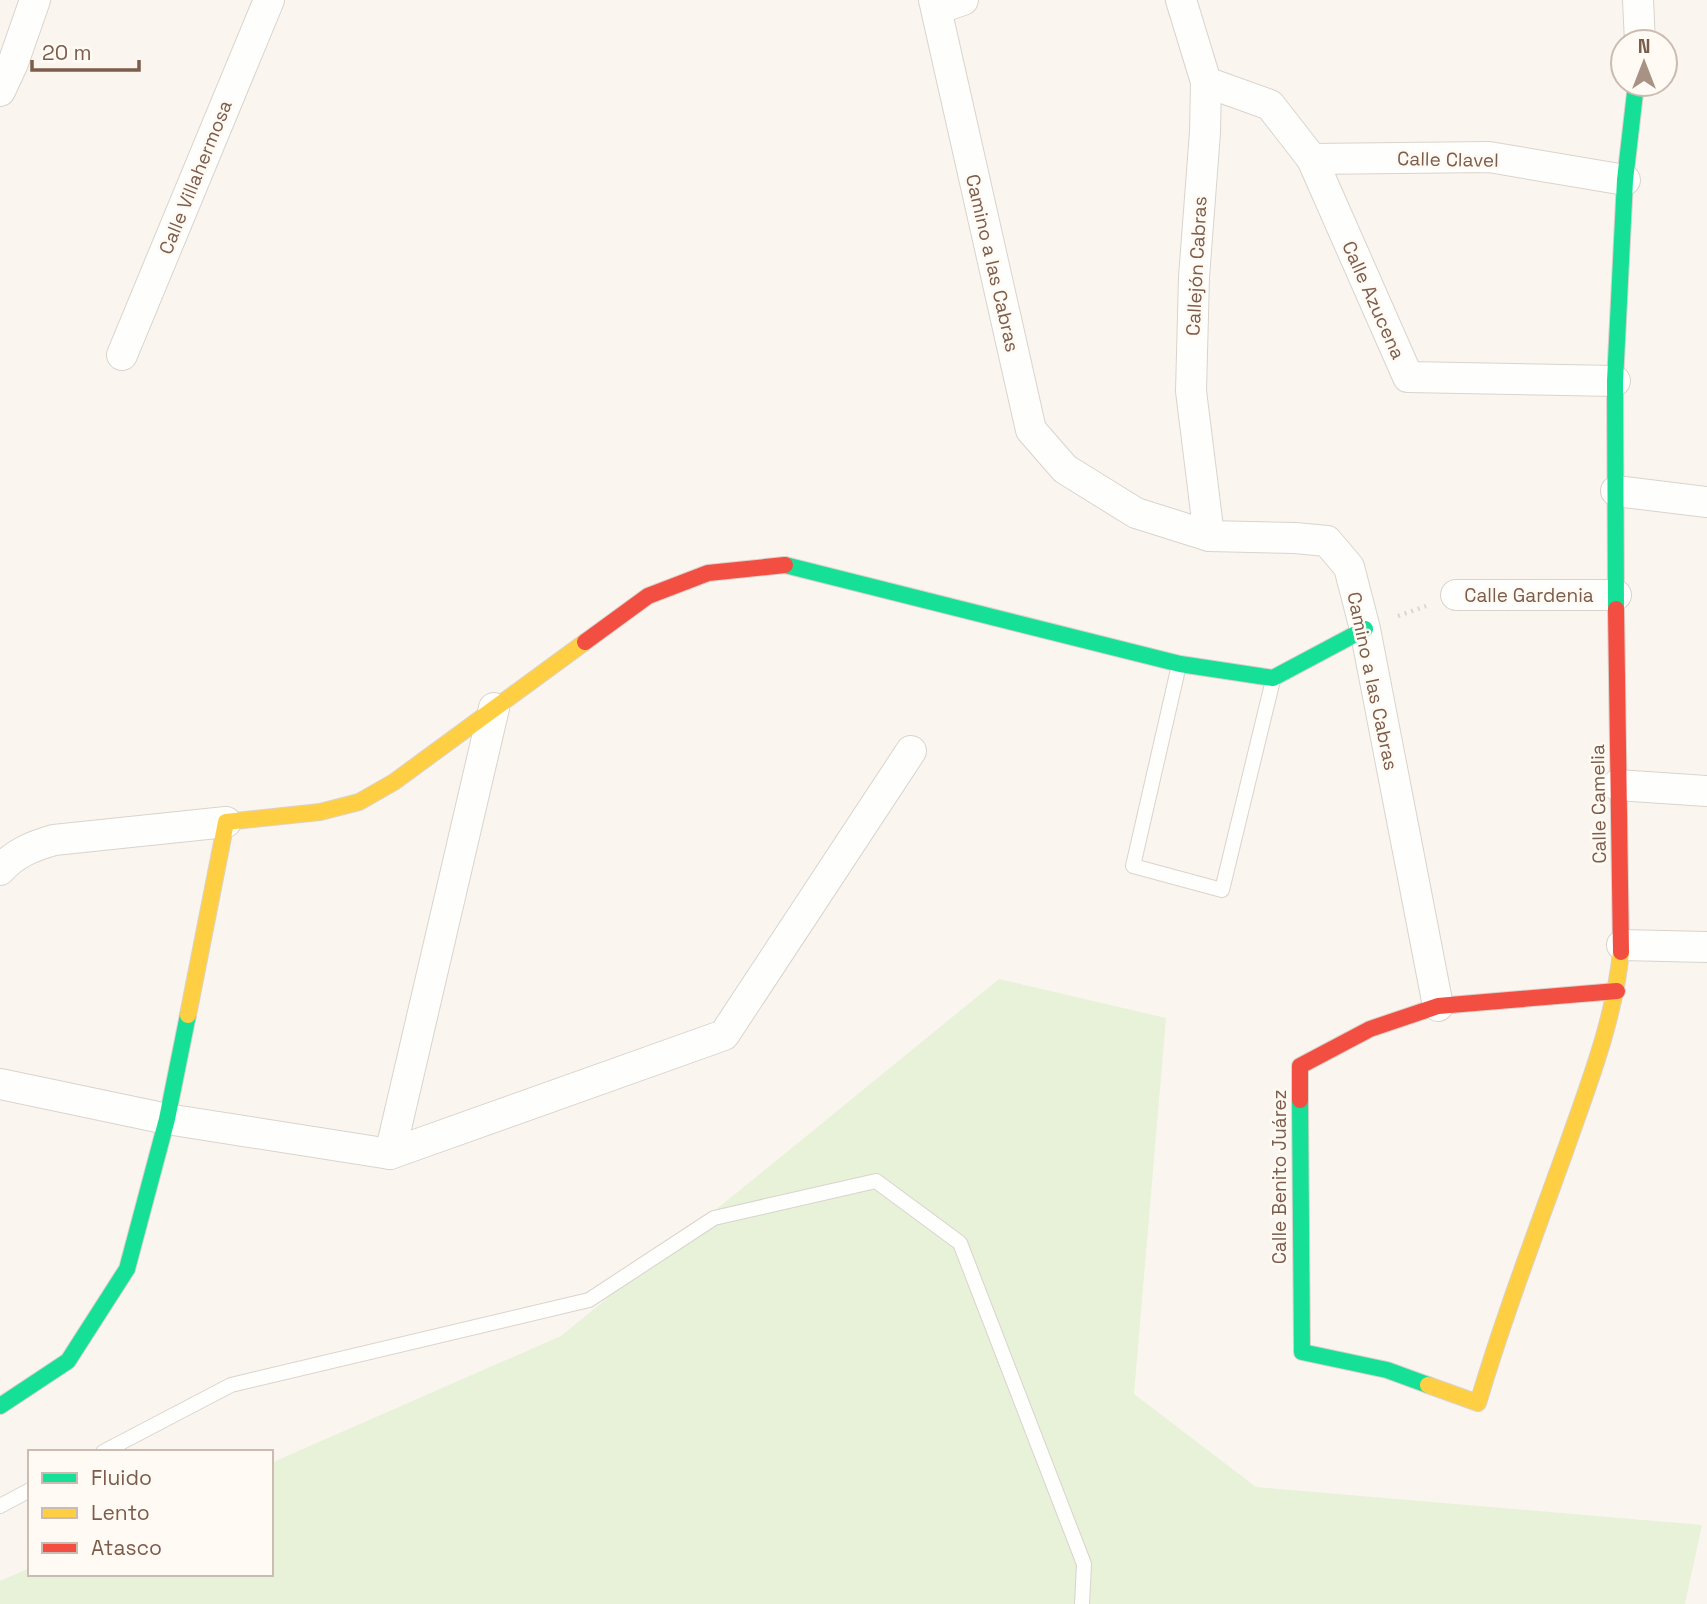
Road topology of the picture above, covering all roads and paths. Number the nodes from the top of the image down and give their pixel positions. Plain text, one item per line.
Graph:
1 (35, 0) edge
2 (269, 0) edge
3 (1181, 0) edge
4 (1638, 0) edge
5 (945, 3) edge
6 (1639, 28) edge
7 (1206, 82) junction
8 (0, 91) edge
9 (1634, 98) edge
10 (1312, 159) junction
11 (1625, 180) junction
12 (122, 355) dead end
13 (1615, 382) junction
14 (1616, 491) junction
15 (1707, 502) edge
16 (1209, 536) junction
17 (1456, 594) joint
18 (1616, 594) junction
19 (1365, 629) junction
20 (1180, 664) junction
21 (1273, 678) junction
22 (494, 708) junction
23 (911, 751) dead end
24 (1617, 785) junction
25 (1707, 791) edge
26 (226, 822) junction
27 (0, 870) edge
28 (1622, 945) junction
29 (1707, 947) edge
30 (1617, 991) junction
31 (1438, 1006) junction
32 (0, 1084) edge
33 (167, 1119) junction
34 (390, 1154) junction
35 (1478, 1404) joint
36 (0, 1406) edge
37 (107, 1450) edge
38 (28, 1491) edge
39 (0, 1506) edge
40 (1082, 1604) edge

1 - 8 street
2 - 12 street, Calle Villahermosa
3 - 7 street, Callejón Cabras
4 - 6 street
5 - 16 street, Camino a las Cabras
7 - 10 street, Calle Azucena
7 - 16 street, Callejón Cabras
9 - 11 street, Calle Camelia
10 - 11 street, Calle Clavel
10 - 13 street, Calle Azucena
11 - 13 street, Calle Camelia
13 - 14 street, Calle Camelia
14 - 15 street
14 - 18 street, Calle Camelia
16 - 19 street, Camino a las Cabras
17 - 18 street, Calle Gardenia
17 - 19 path, Calle Gardenia
18 - 24 street, Calle Camelia
19 - 21 street
19 - 31 street, Camino a las Cabras
20 - 21 street
20 - 21 lane
20 - 22 street
22 - 26 street
22 - 34 street
23 - 34 street
24 - 25 street
24 - 28 street, Calle Camelia
26 - 27 street
26 - 33 street
28 - 29 street
28 - 30 street, Calle Camelia
30 - 31 street, Calle Benito Juárez
30 - 35 street, Calle Camelia
31 - 35 street, Calle Benito Juárez
32 - 33 street
33 - 34 street
33 - 36 street
37 - 40 lane
38 - 39 lane

